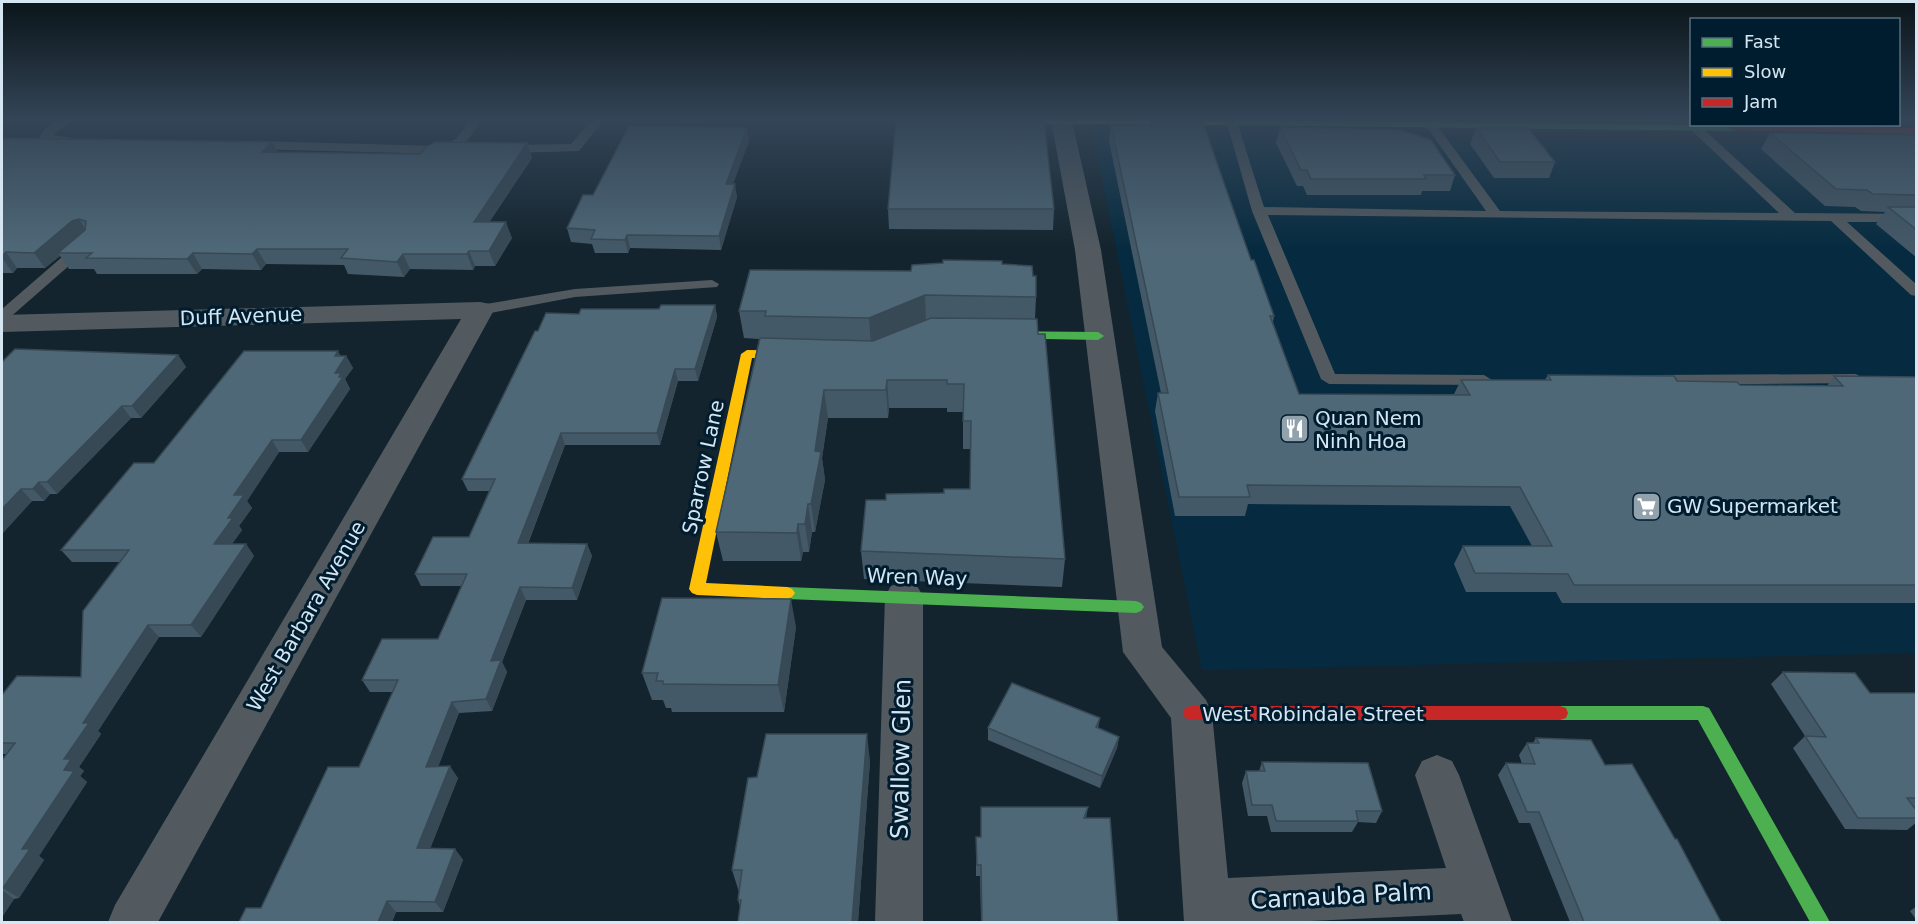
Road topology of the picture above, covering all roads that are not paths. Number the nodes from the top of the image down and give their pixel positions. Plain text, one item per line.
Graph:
1 (1070, 163) edge
2 (1244, 163) edge
3 (1459, 163) edge
4 (1733, 163) edge
5 (1259, 211) junction
6 (1496, 215) junction
7 (1791, 217) junction
8 (1834, 217) junction
9 (1917, 218) edge
10 (89, 241) edge
11 (712, 284) dead end
12 (1917, 292) edge
13 (480, 310) junction
14 (2, 317) edge
15 (2, 323) edge
16 (983, 335) edge
17 (1098, 336) junction
18 (817, 355) edge
19 (1868, 379) edge
20 (1497, 380) edge
21 (1640, 380) edge
22 (697, 589) joint
23 (904, 596) junction
24 (1136, 607) junction
25 (1191, 713) junction
26 (1437, 775) dead end
27 (1483, 906) edge
28 (1207, 913) edge
29 (132, 922) edge
30 (899, 922) edge
31 (1820, 922) edge

1 - 17 street, West Robindale Street
2 - 5 lane
3 - 6 lane
4 - 7 lane
5 - 6 lane
5 - 20 lane
6 - 7 lane
7 - 8 lane
8 - 9 lane
8 - 12 lane
10 - 14 lane
11 - 13 lane
13 - 15 street, Duff Avenue
13 - 29 street, West Barbara Avenue
16 - 17 street
17 - 24 street, West Robindale Street
18 - 22 street, Sparrow Lane
19 - 21 lane
22 - 23 street, Wren Way
23 - 24 street, Wren Way
23 - 30 street, Swallow Glen
24 - 25 street, West Robindale Street
25 - 28 street
25 - 31 street, West Robindale Street
26 - 27 street
27 - 28 street, Carnauba Palm

